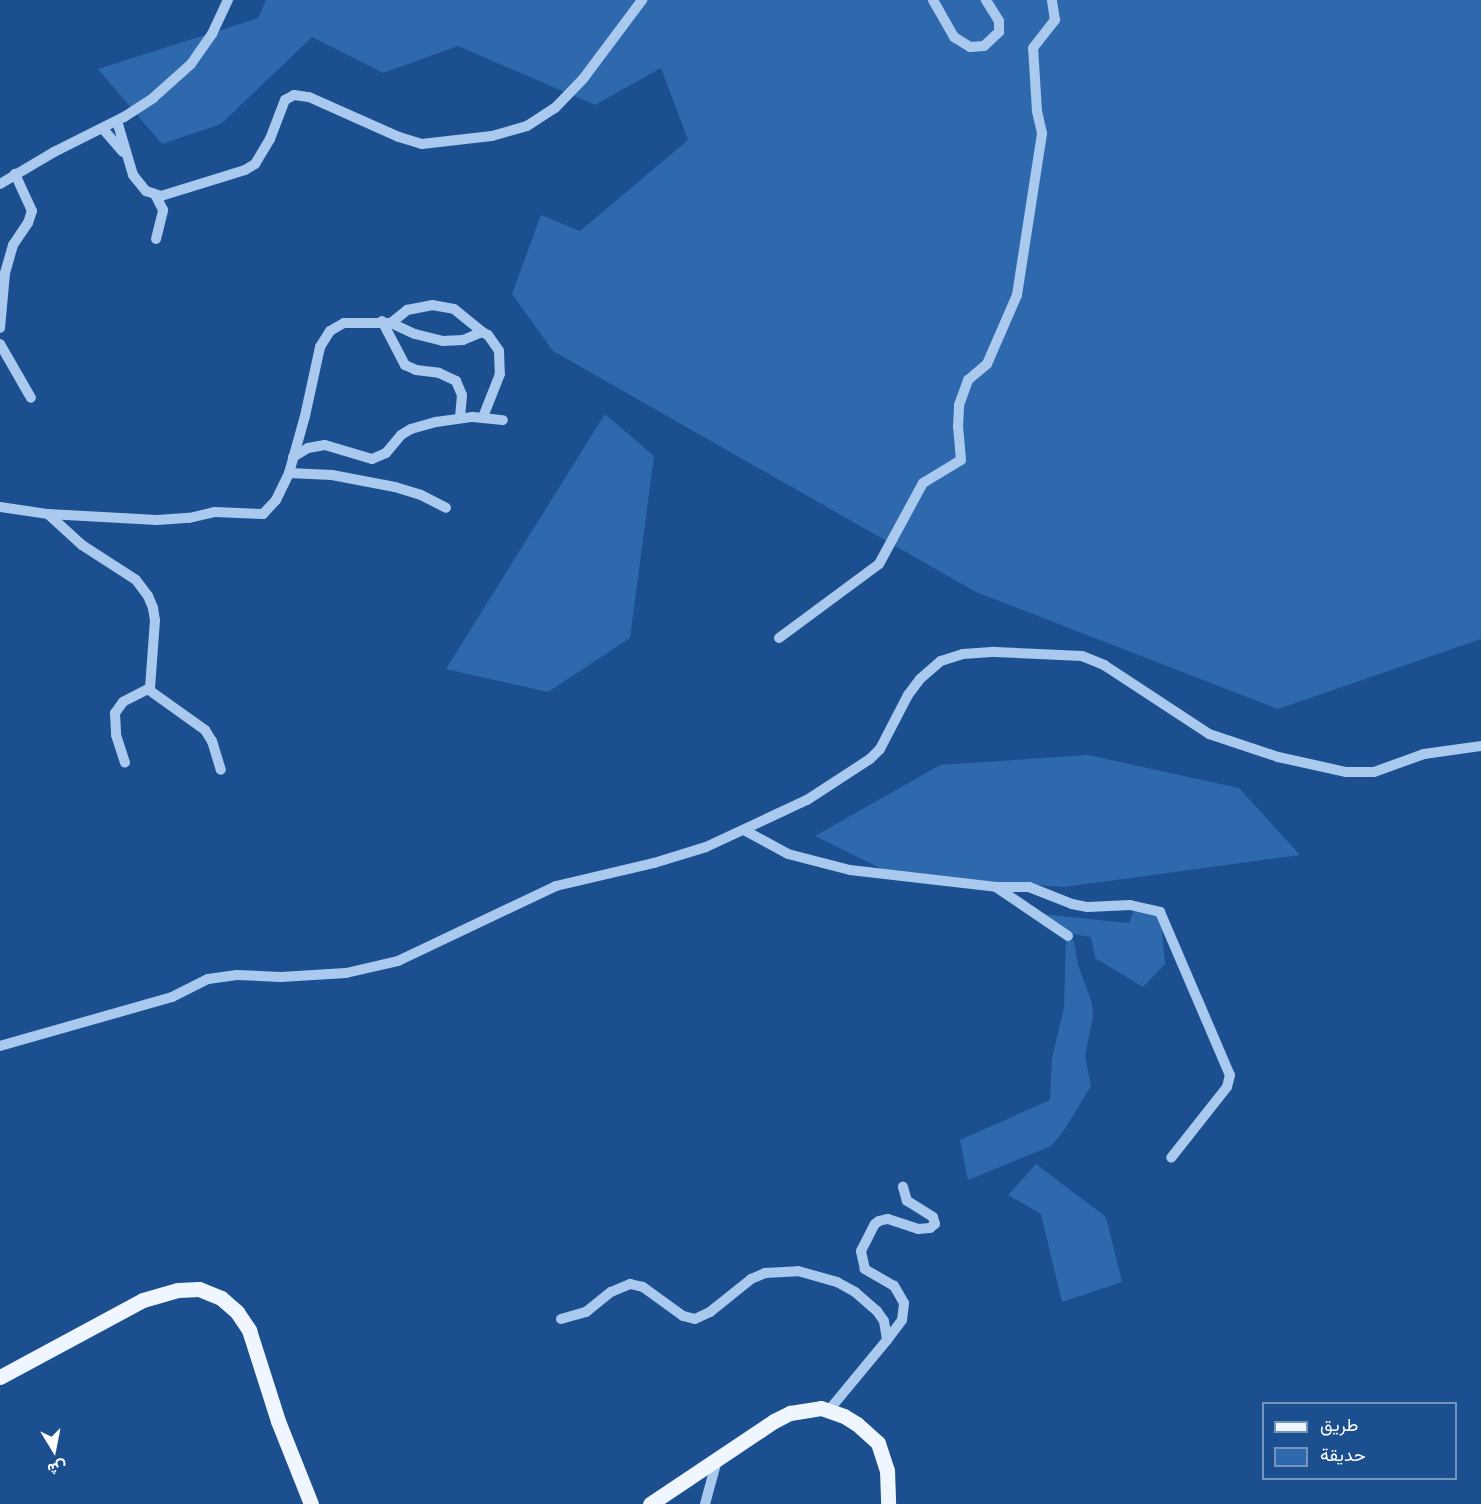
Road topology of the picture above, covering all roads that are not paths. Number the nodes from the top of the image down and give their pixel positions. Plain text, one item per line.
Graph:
1 (228, 0) edge
2 (642, 0) edge
3 (933, 0) edge
4 (986, 0) edge
5 (1052, 0) edge
6 (117, 121) junction
7 (103, 129) junction
8 (125, 155) junction
9 (15, 174) junction
10 (0, 184) edge
11 (156, 196) junction
12 (156, 239) dead end
13 (13, 245) junction
14 (0, 257) edge
15 (386, 322) junction
16 (0, 328) edge
17 (482, 332) junction
18 (0, 344) edge
19 (31, 398) dead end
20 (460, 417) junction
21 (483, 417) junction
22 (503, 420) dead end
23 (293, 457) junction
24 (289, 472) junction
25 (0, 507) edge
26 (446, 508) dead end
27 (48, 514) junction
28 (779, 638) dead end
29 (149, 690) junction
30 (1481, 746) edge
31 (125, 764) dead end
32 (222, 770) dead end
33 (744, 830) junction
34 (996, 887) junction
35 (1068, 936) dead end
36 (0, 1046) edge
37 (1171, 1158) dead end
38 (903, 1187) dead end
39 (561, 1319) dead end
40 (887, 1340) junction
41 (0, 1377) edge
42 (829, 1410) junction
43 (717, 1460) junction
44 (311, 1504) edge
45 (650, 1504) edge
46 (705, 1504) edge
47 (888, 1504) edge

1 - 6 street
2 - 11 street
3 - 4 street
5 - 28 street
6 - 7 street
6 - 8 street
7 - 8 street
7 - 9 street
8 - 11 street
9 - 10 street
9 - 13 street
11 - 12 street
13 - 14 street
13 - 16 street
15 - 17 street
15 - 17 street
15 - 20 street
15 - 23 street
17 - 21 street
18 - 19 street
20 - 21 street
20 - 23 street
21 - 22 street
23 - 24 street
24 - 26 street
24 - 27 street
25 - 27 street
27 - 29 street
29 - 31 street
29 - 32 street
30 - 33 street
33 - 34 street
33 - 36 street
34 - 35 street
34 - 37 street
38 - 40 street
39 - 40 street
40 - 42 street
41 - 44 main road
42 - 43 main road
42 - 47 main road
43 - 45 main road
43 - 46 street

